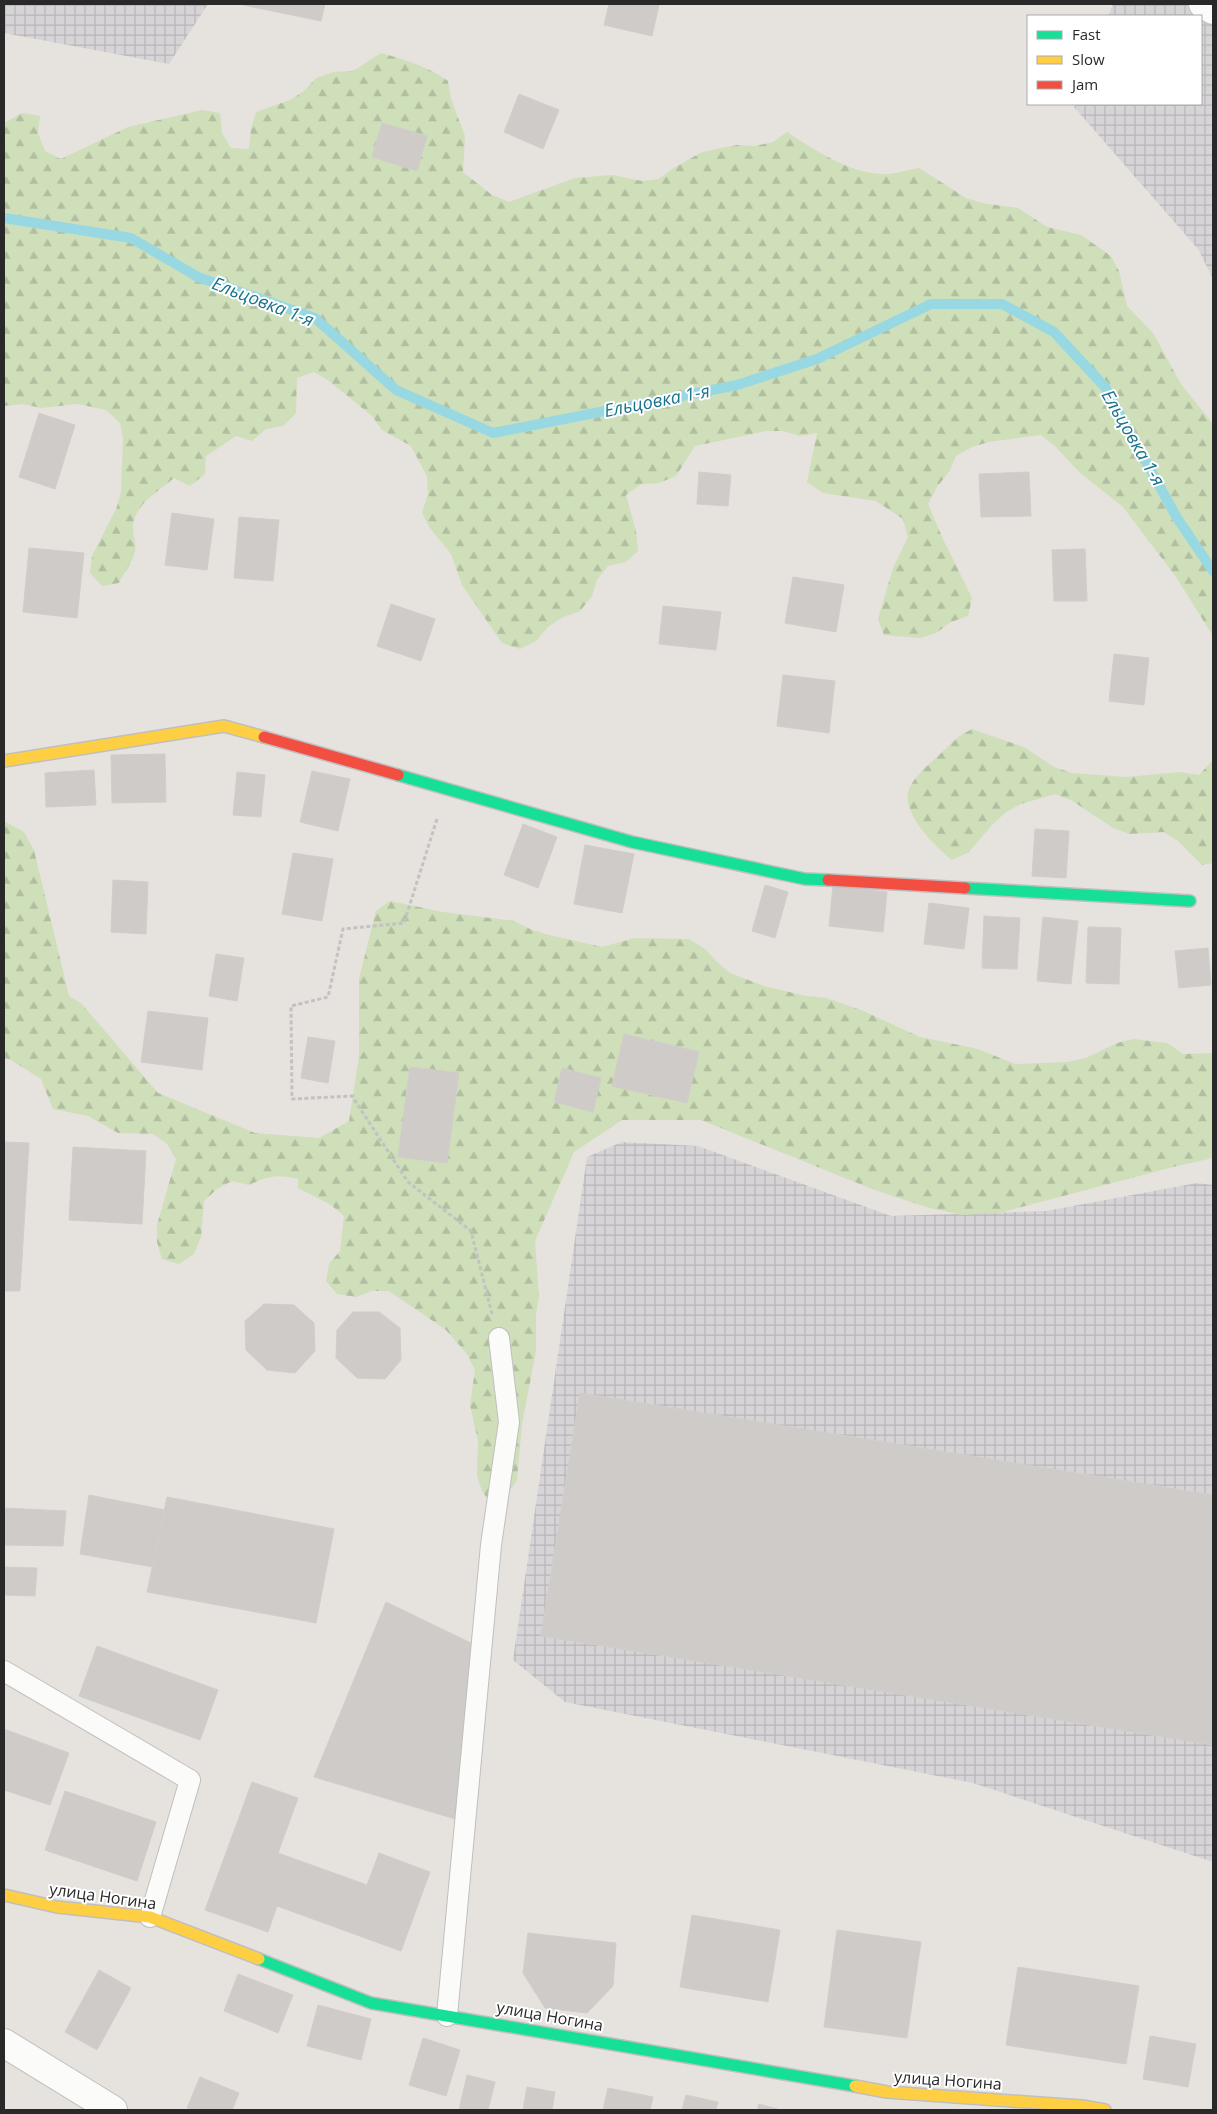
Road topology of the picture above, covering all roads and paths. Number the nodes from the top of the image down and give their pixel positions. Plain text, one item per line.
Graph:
1 (1203, 4) edge
2 (1213, 10) edge
3 (4, 761) edge
4 (446, 790) junction
5 (1190, 901) dead end
6 (499, 1338) joint
7 (4, 1671) edge
8 (4, 1895) edge
9 (150, 1917) junction
10 (447, 2016) junction
11 (4, 2043) edge
12 (113, 2110) edge
13 (1105, 2110) edge

1 - 2 street
3 - 4 street
4 - 5 street
4 - 6 path
6 - 10 lane
7 - 9 lane
8 - 9 street, улица Ногина
9 - 10 street, улица Ногина
10 - 13 street, улица Ногина
11 - 12 street

